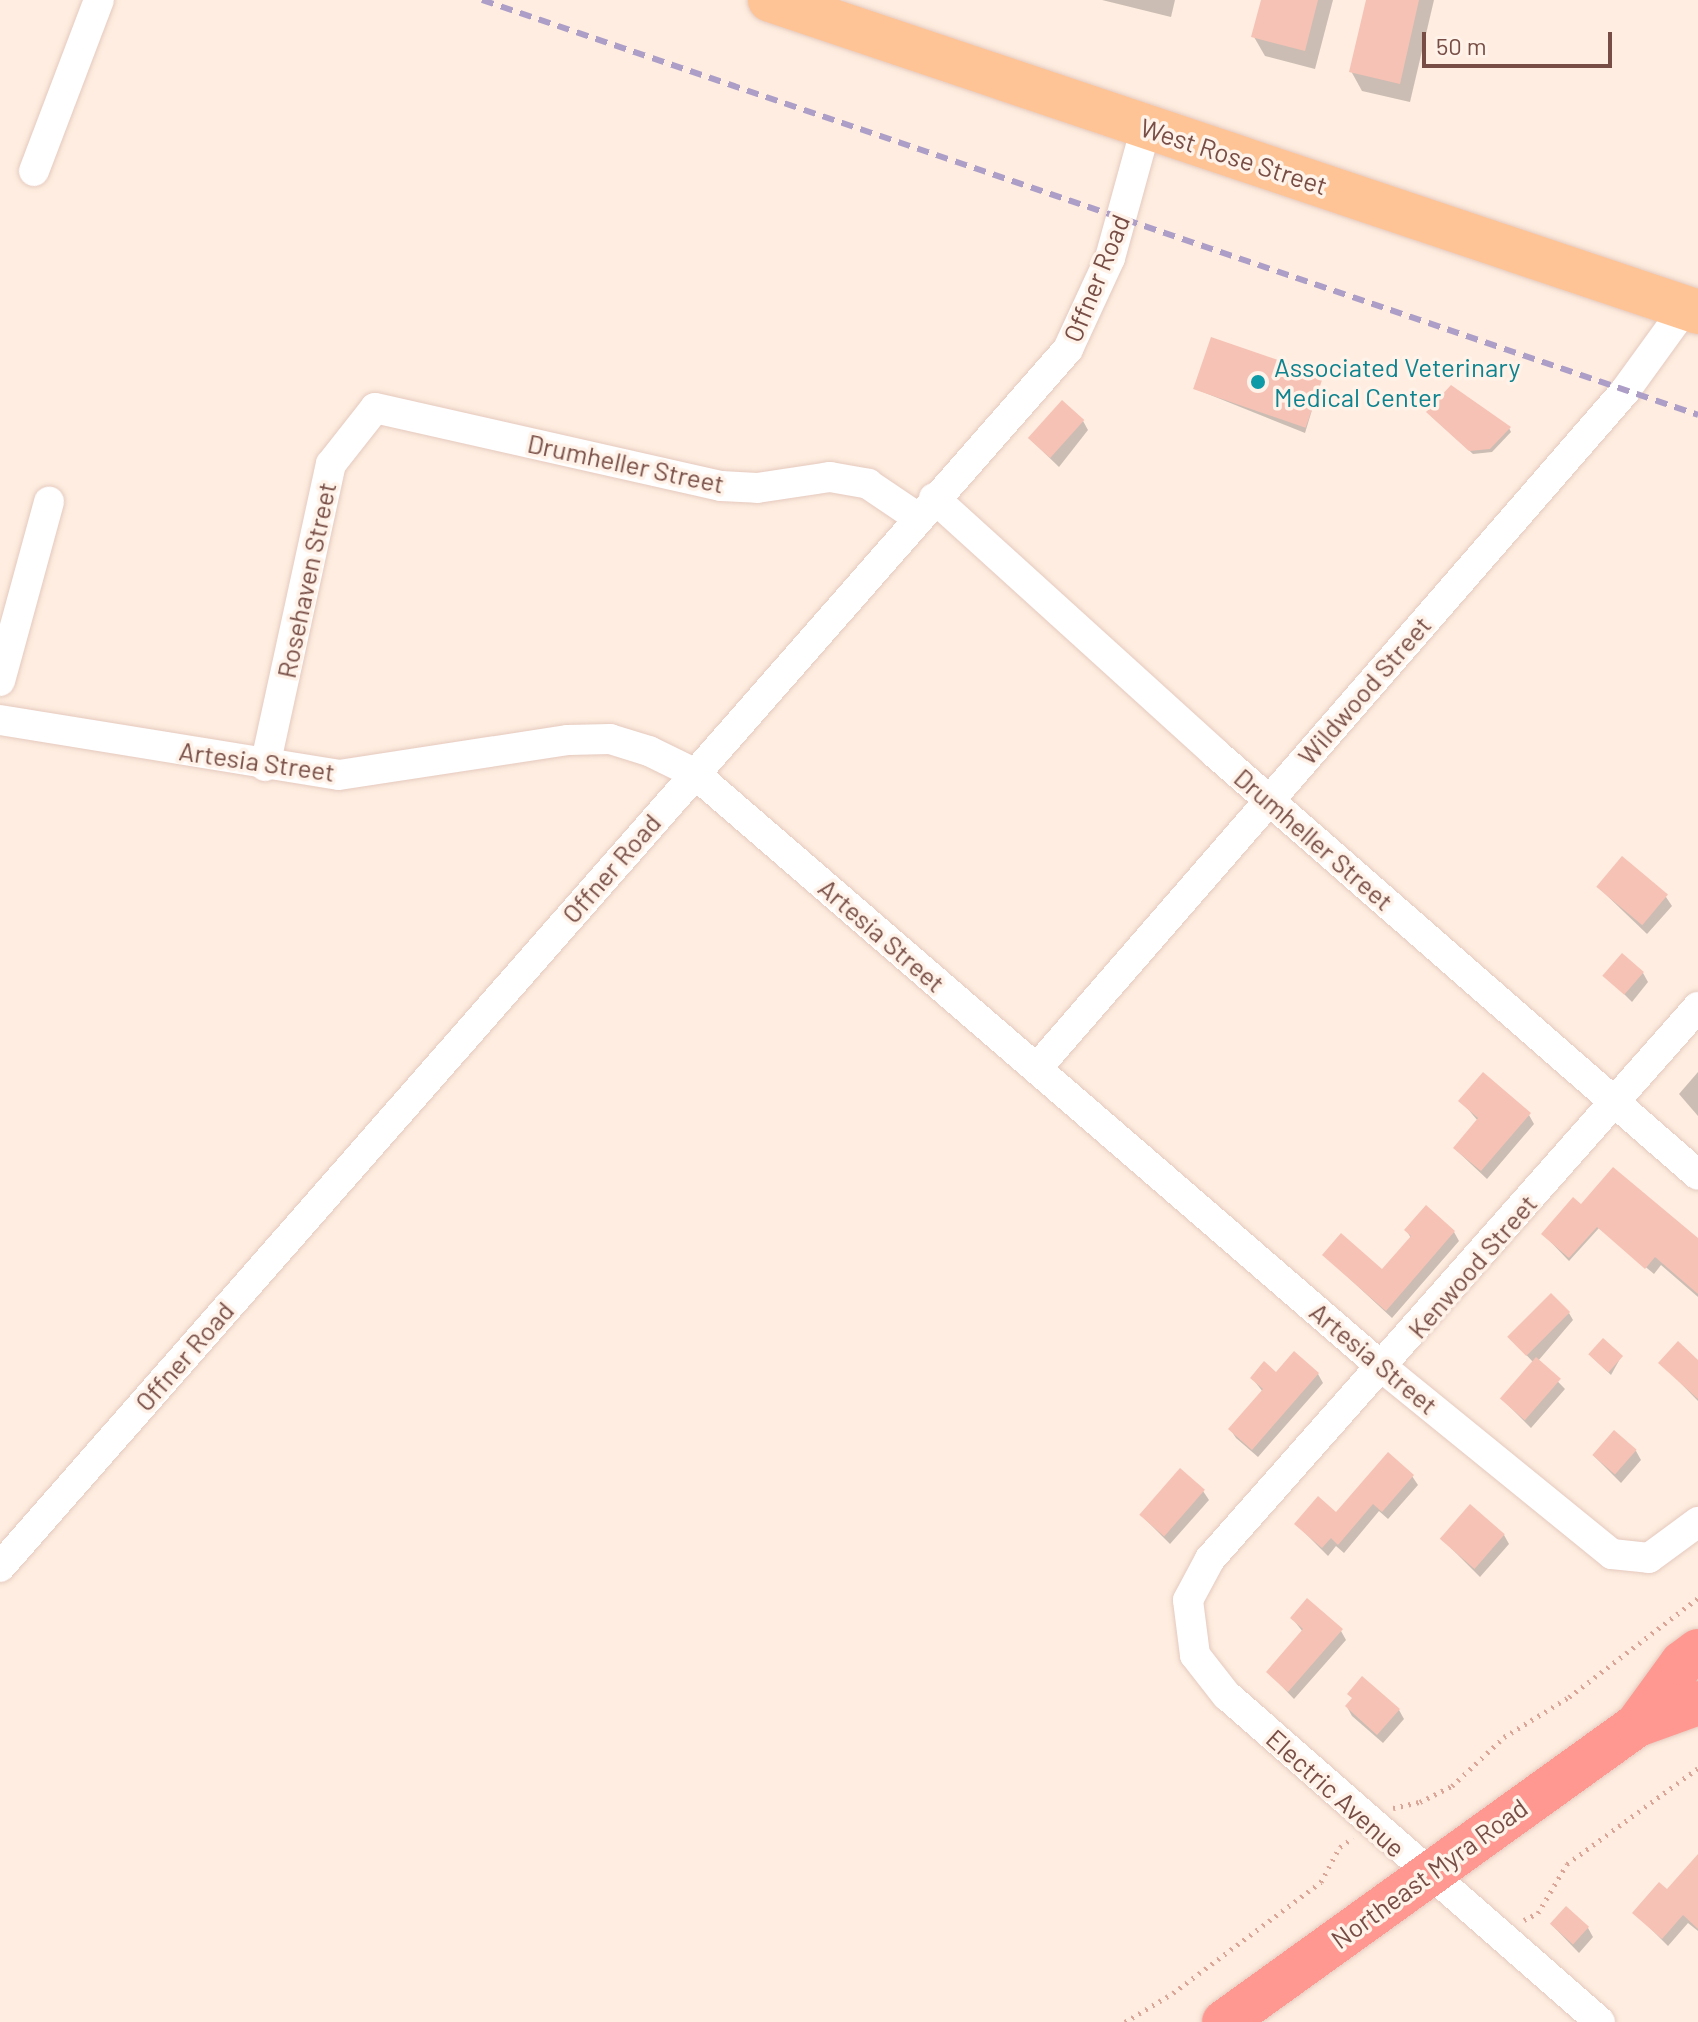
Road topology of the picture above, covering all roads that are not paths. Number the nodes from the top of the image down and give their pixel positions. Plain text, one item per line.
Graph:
1 (99, 0) edge
2 (770, 0) edge
3 (1146, 127) junction
4 (34, 171) dead end
5 (1692, 310) edge
6 (375, 408) joint
7 (49, 502) dead end
8 (926, 507) junction
9 (0, 681) edge
10 (0, 720) edge
11 (265, 766) junction
12 (694, 773) junction
13 (1269, 800) junction
14 (1698, 1007) edge
15 (1037, 1068) junction
16 (1615, 1102) junction
17 (1698, 1175) edge
18 (1383, 1368) junction
19 (1698, 1522) edge
20 (0, 1567) edge
21 (1188, 1600) joint
22 (1698, 1651) edge
23 (1698, 1703) edge
24 (1637, 1725) junction
25 (1427, 1873) junction
26 (1596, 2021) edge
27 (1224, 2022) edge

1 - 4 street
2 - 3 main road, West Rose Street
3 - 5 main road, West Rose Street
3 - 8 street, Offner Road
5 - 13 street, Wildwood Street
6 - 8 street, Drumheller Street
6 - 11 street, Rosehaven Street
7 - 9 street
8 - 12 street, Offner Road
8 - 13 street, Drumheller Street
10 - 11 street, Artesia Street
11 - 12 street, Artesia Street
12 - 15 street, Artesia Street
12 - 20 street, Offner Road
13 - 15 street, Wildwood Street
13 - 16 street, Drumheller Street
14 - 16 street, Kenwood Street
15 - 18 street, Artesia Street
16 - 17 street, Drumheller Street
16 - 18 street, Kenwood Street
18 - 19 street, Artesia Street
18 - 21 street, Kenwood Street
21 - 25 street, Electric Avenue
22 - 24 highway, Northeast Myra Road
23 - 24 highway, Northeast Myra Road
24 - 25 highway, Northeast Myra Road
25 - 26 street, Electric Avenue
25 - 27 highway, Northeast Myra Road

